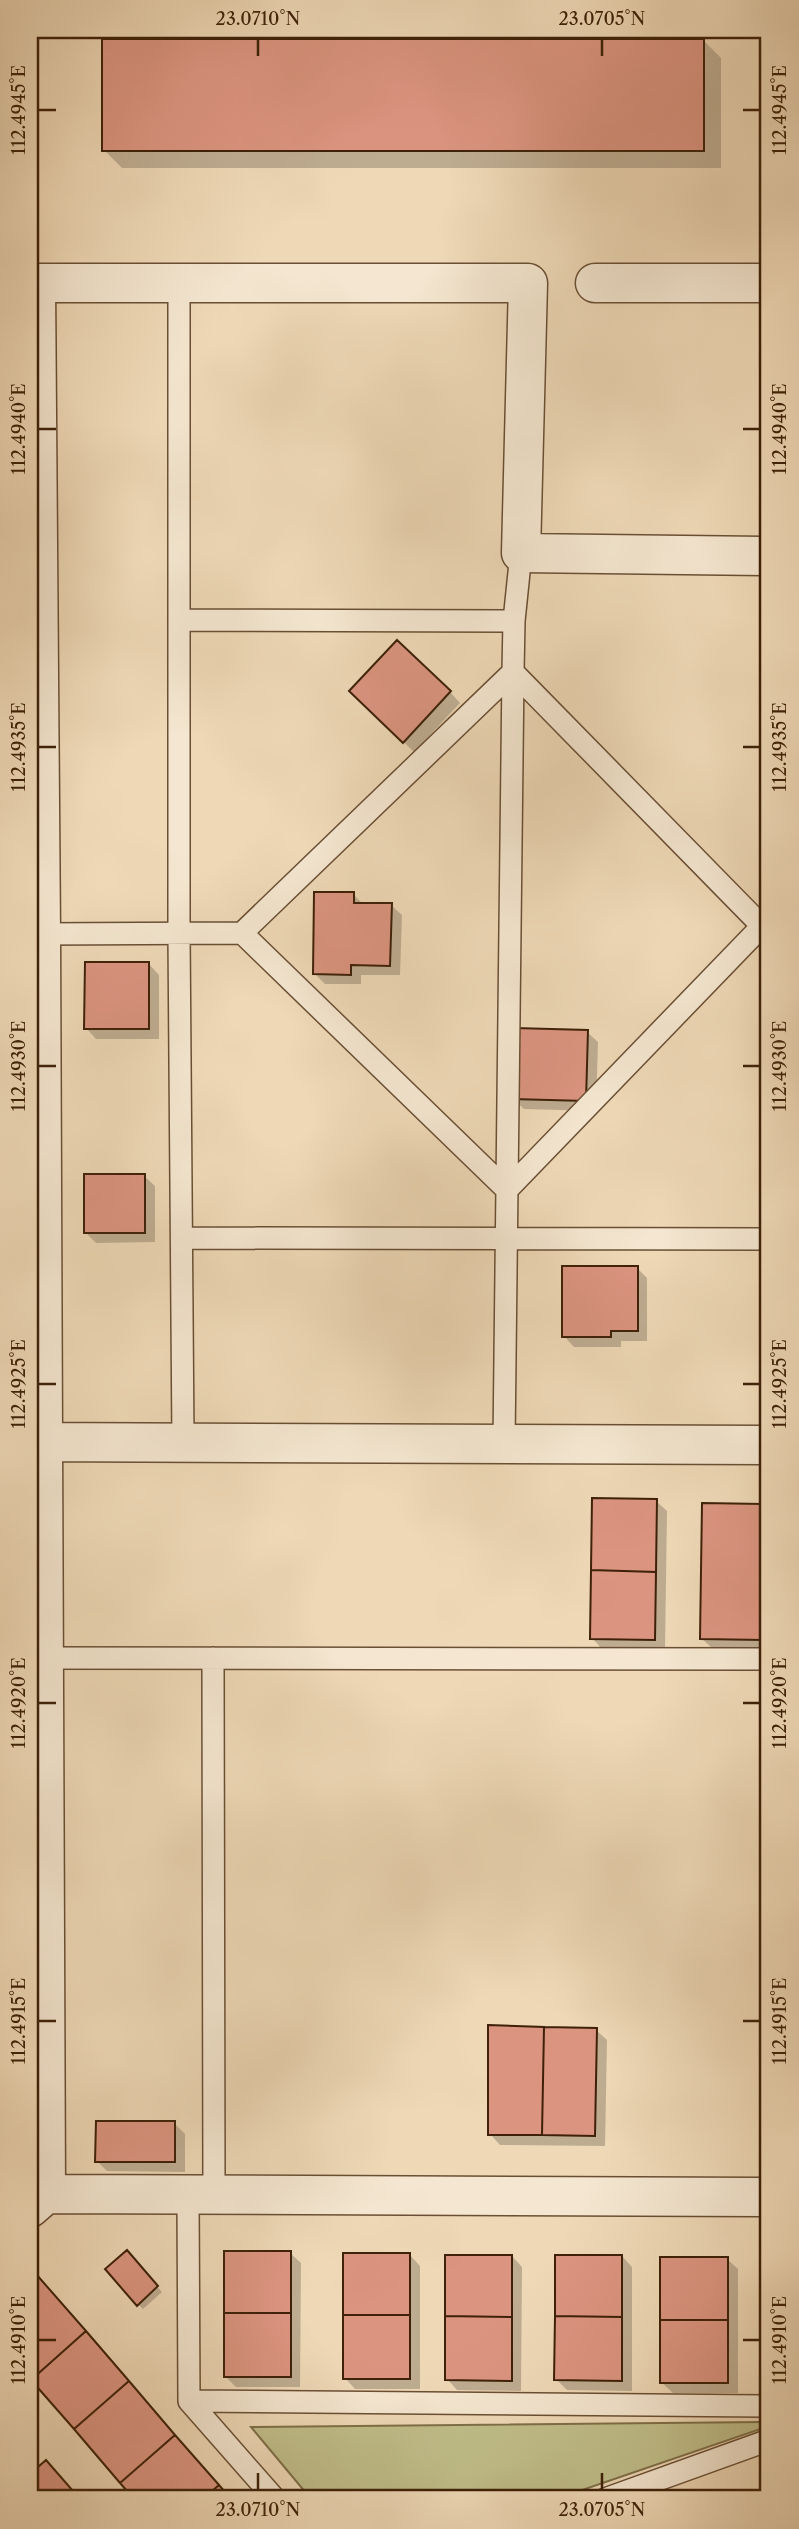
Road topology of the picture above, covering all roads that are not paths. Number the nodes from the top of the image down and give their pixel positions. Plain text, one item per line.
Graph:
1 (33, 283) edge
2 (179, 283) junction
3 (595, 283) dead end
4 (769, 283) edge
5 (520, 553) junction
6 (769, 556) edge
7 (180, 620) junction
8 (514, 621) junction
9 (513, 672) junction
10 (37, 910) edge
11 (765, 926) edge
12 (242, 933) junction
13 (179, 934) junction
14 (508, 1190) junction
15 (182, 1238) junction
16 (505, 1239) junction
17 (769, 1240) edge
18 (36, 1248) edge
19 (36, 1442) edge
20 (183, 1442) junction
21 (504, 1443) junction
22 (769, 1445) edge
23 (37, 1658) edge
24 (213, 1658) junction
25 (769, 1659) edge
26 (38, 1981) edge
27 (201, 2195) junction
28 (769, 2197) edge
29 (38, 2201) edge
30 (189, 2401) junction
31 (769, 2406) edge
32 (769, 2440) edge
33 (275, 2499) edge
34 (605, 2499) edge

1 - 2 street
1 - 10 street
2 - 5 street
2 - 7 lane
3 - 4 street
5 - 6 street
5 - 8 lane
7 - 8 lane
7 - 13 lane
8 - 9 lane
9 - 11 lane
9 - 12 lane
9 - 14 lane
10 - 13 lane
10 - 18 street
11 - 14 lane
12 - 13 lane
12 - 14 lane
13 - 15 lane
14 - 16 lane
15 - 16 lane
15 - 20 lane
16 - 17 lane
16 - 21 lane
18 - 19 street
19 - 20 street
19 - 23 street
20 - 21 street
21 - 22 street
23 - 24 lane
23 - 26 street
24 - 25 lane
24 - 27 lane
26 - 29 street
27 - 28 street
27 - 29 street
27 - 30 lane
30 - 31 lane
30 - 33 lane
32 - 34 lane

